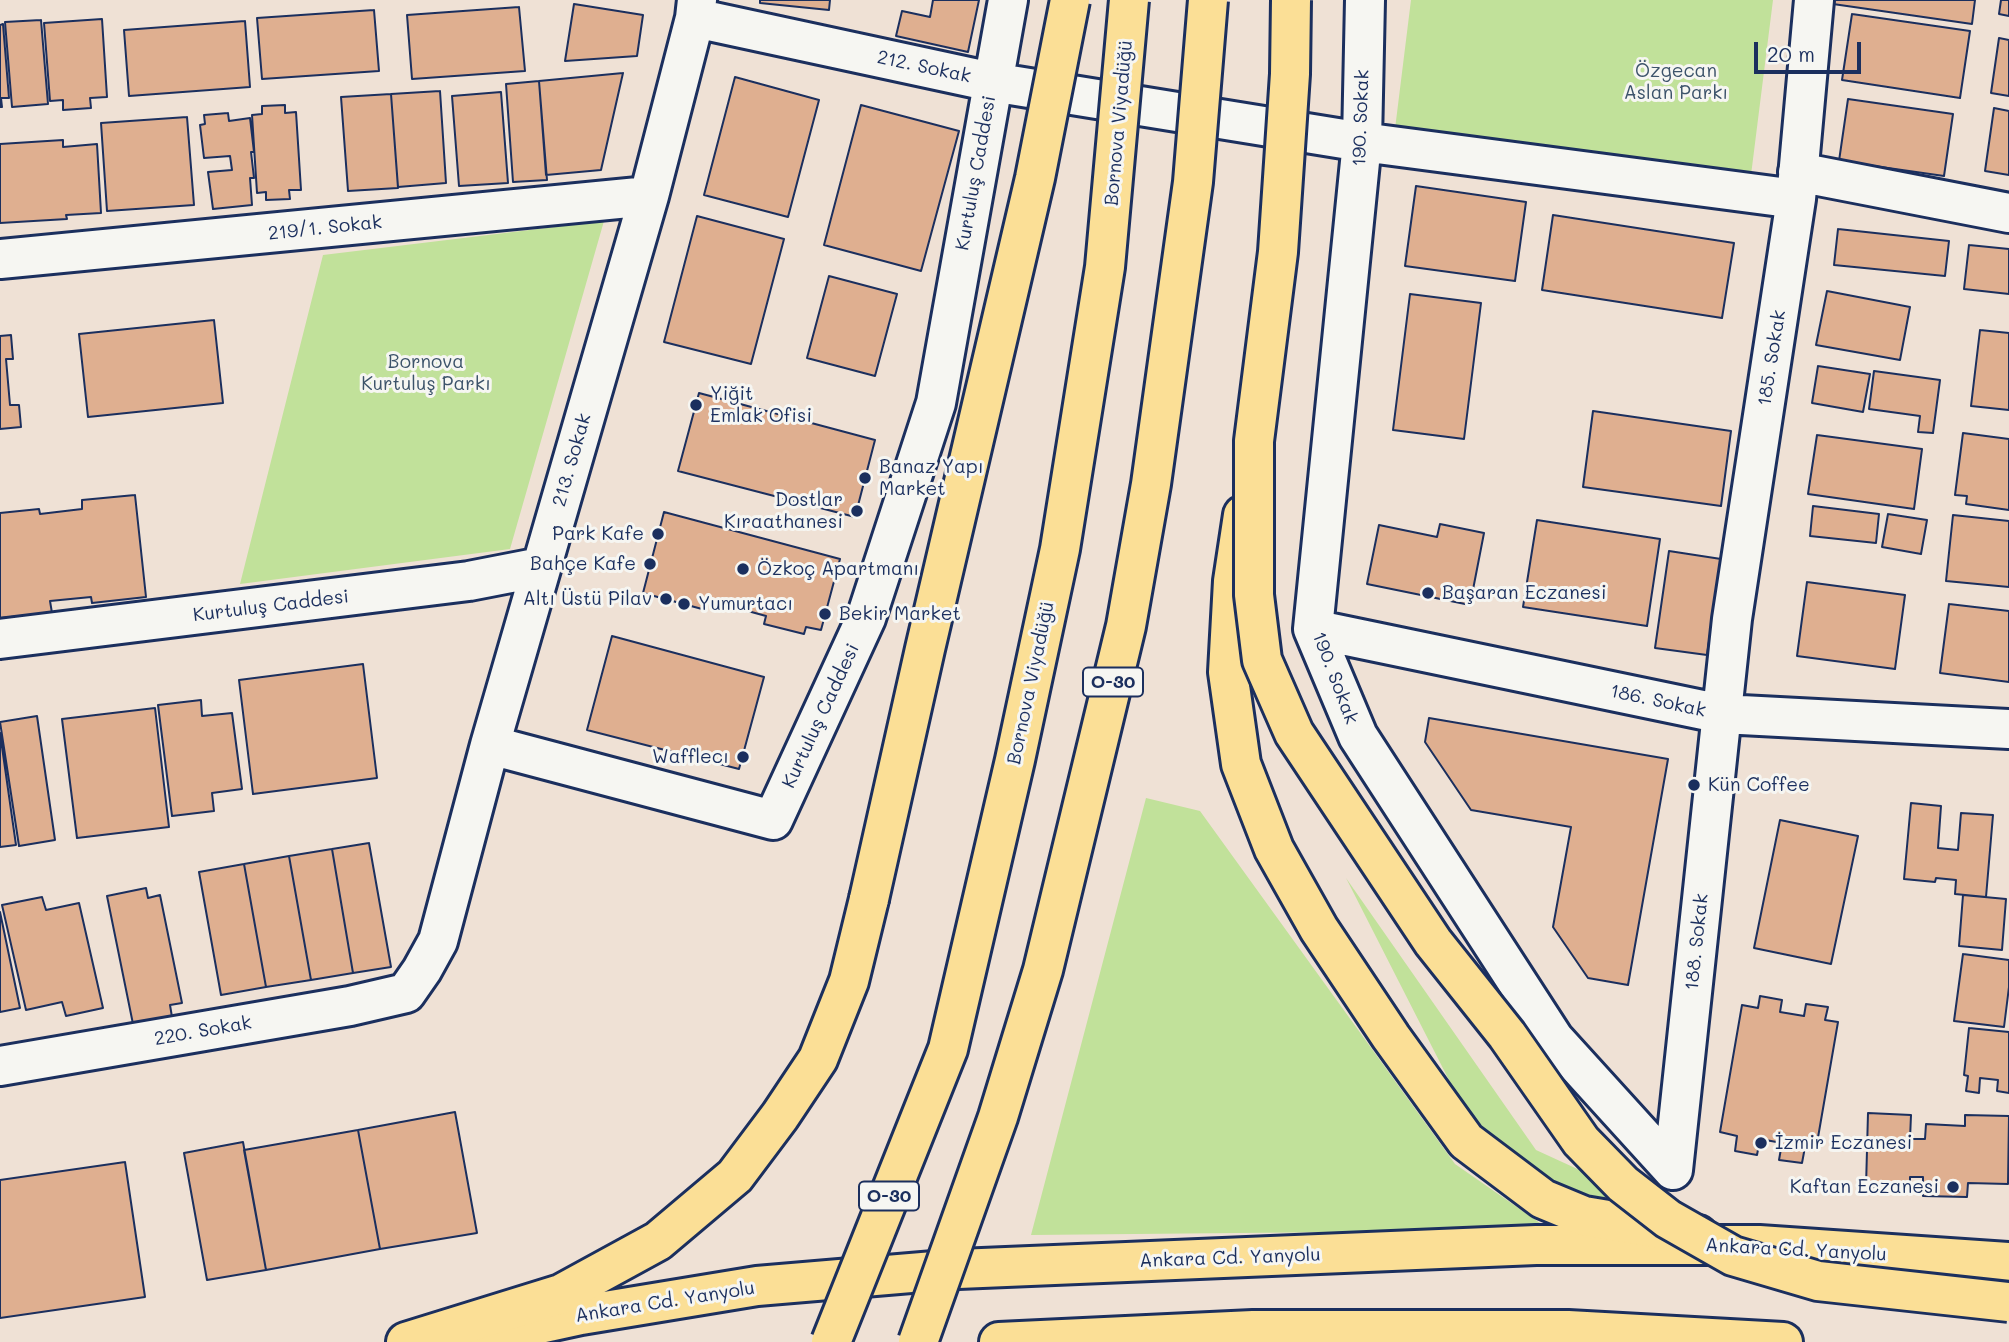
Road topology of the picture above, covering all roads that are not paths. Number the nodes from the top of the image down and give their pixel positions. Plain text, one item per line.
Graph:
1 (1008, 0) edge
2 (1070, 0) edge
3 (1129, 0) edge
4 (1208, 0) edge
5 (1291, 0) edge
6 (1365, 0) edge
7 (1814, 0) edge
8 (696, 9) edge
9 (992, 82) junction
10 (1362, 142) junction
11 (1797, 186) junction
12 (649, 196) junction
13 (2009, 213) edge
14 (0, 260) edge
15 (1254, 442) junction
16 (541, 567) junction
17 (1314, 629) junction
18 (0, 639) edge
19 (1722, 714) junction
20 (2009, 729) edge
21 (490, 745) junction
22 (406, 993) joint
23 (0, 1066) edge
24 (1673, 1170) joint
25 (1759, 1245) junction
26 (2009, 1262) edge
27 (2009, 1302) edge
28 (406, 1342) edge
29 (456, 1342) edge
30 (831, 1342) edge
31 (918, 1342) edge
32 (999, 1342) edge
33 (1783, 1342) edge

1 - 9 street, Kurtuluş Caddesi
2 - 28 main road, bridge
3 - 30 main road, Bornova Viyadüğü / O-30, bridge
4 - 31 main road, O-30, bridge
5 - 15 main road, bridge
6 - 10 street, 190. Sokak
7 - 11 street, 185. Sokak
8 - 9 street, 212. Sokak
8 - 12 street, 213. Sokak
9 - 10 street, 212. Sokak
9 - 21 street, Kurtuluş Caddesi
10 - 11 street, 212. Sokak
10 - 17 street, 190. Sokak
11 - 13 street, 212. Sokak
11 - 19 street, 185. Sokak
12 - 14 street, 219/1. Sokak
12 - 16 street, 213. Sokak
15 - 25 main road, bridge
15 - 27 main road, bridge
16 - 18 street, Kurtuluş Caddesi
16 - 21 street, 213. Sokak
17 - 19 street, 186. Sokak
17 - 24 street, 190. Sokak
19 - 20 street, 186. Sokak
19 - 24 street, 188. Sokak
21 - 22 street, 213. Sokak
22 - 23 street, 220. Sokak
25 - 26 main road, Ankara Cd. Yanyolu
25 - 29 main road, Ankara Cd. Yanyolu
32 - 33 main road

